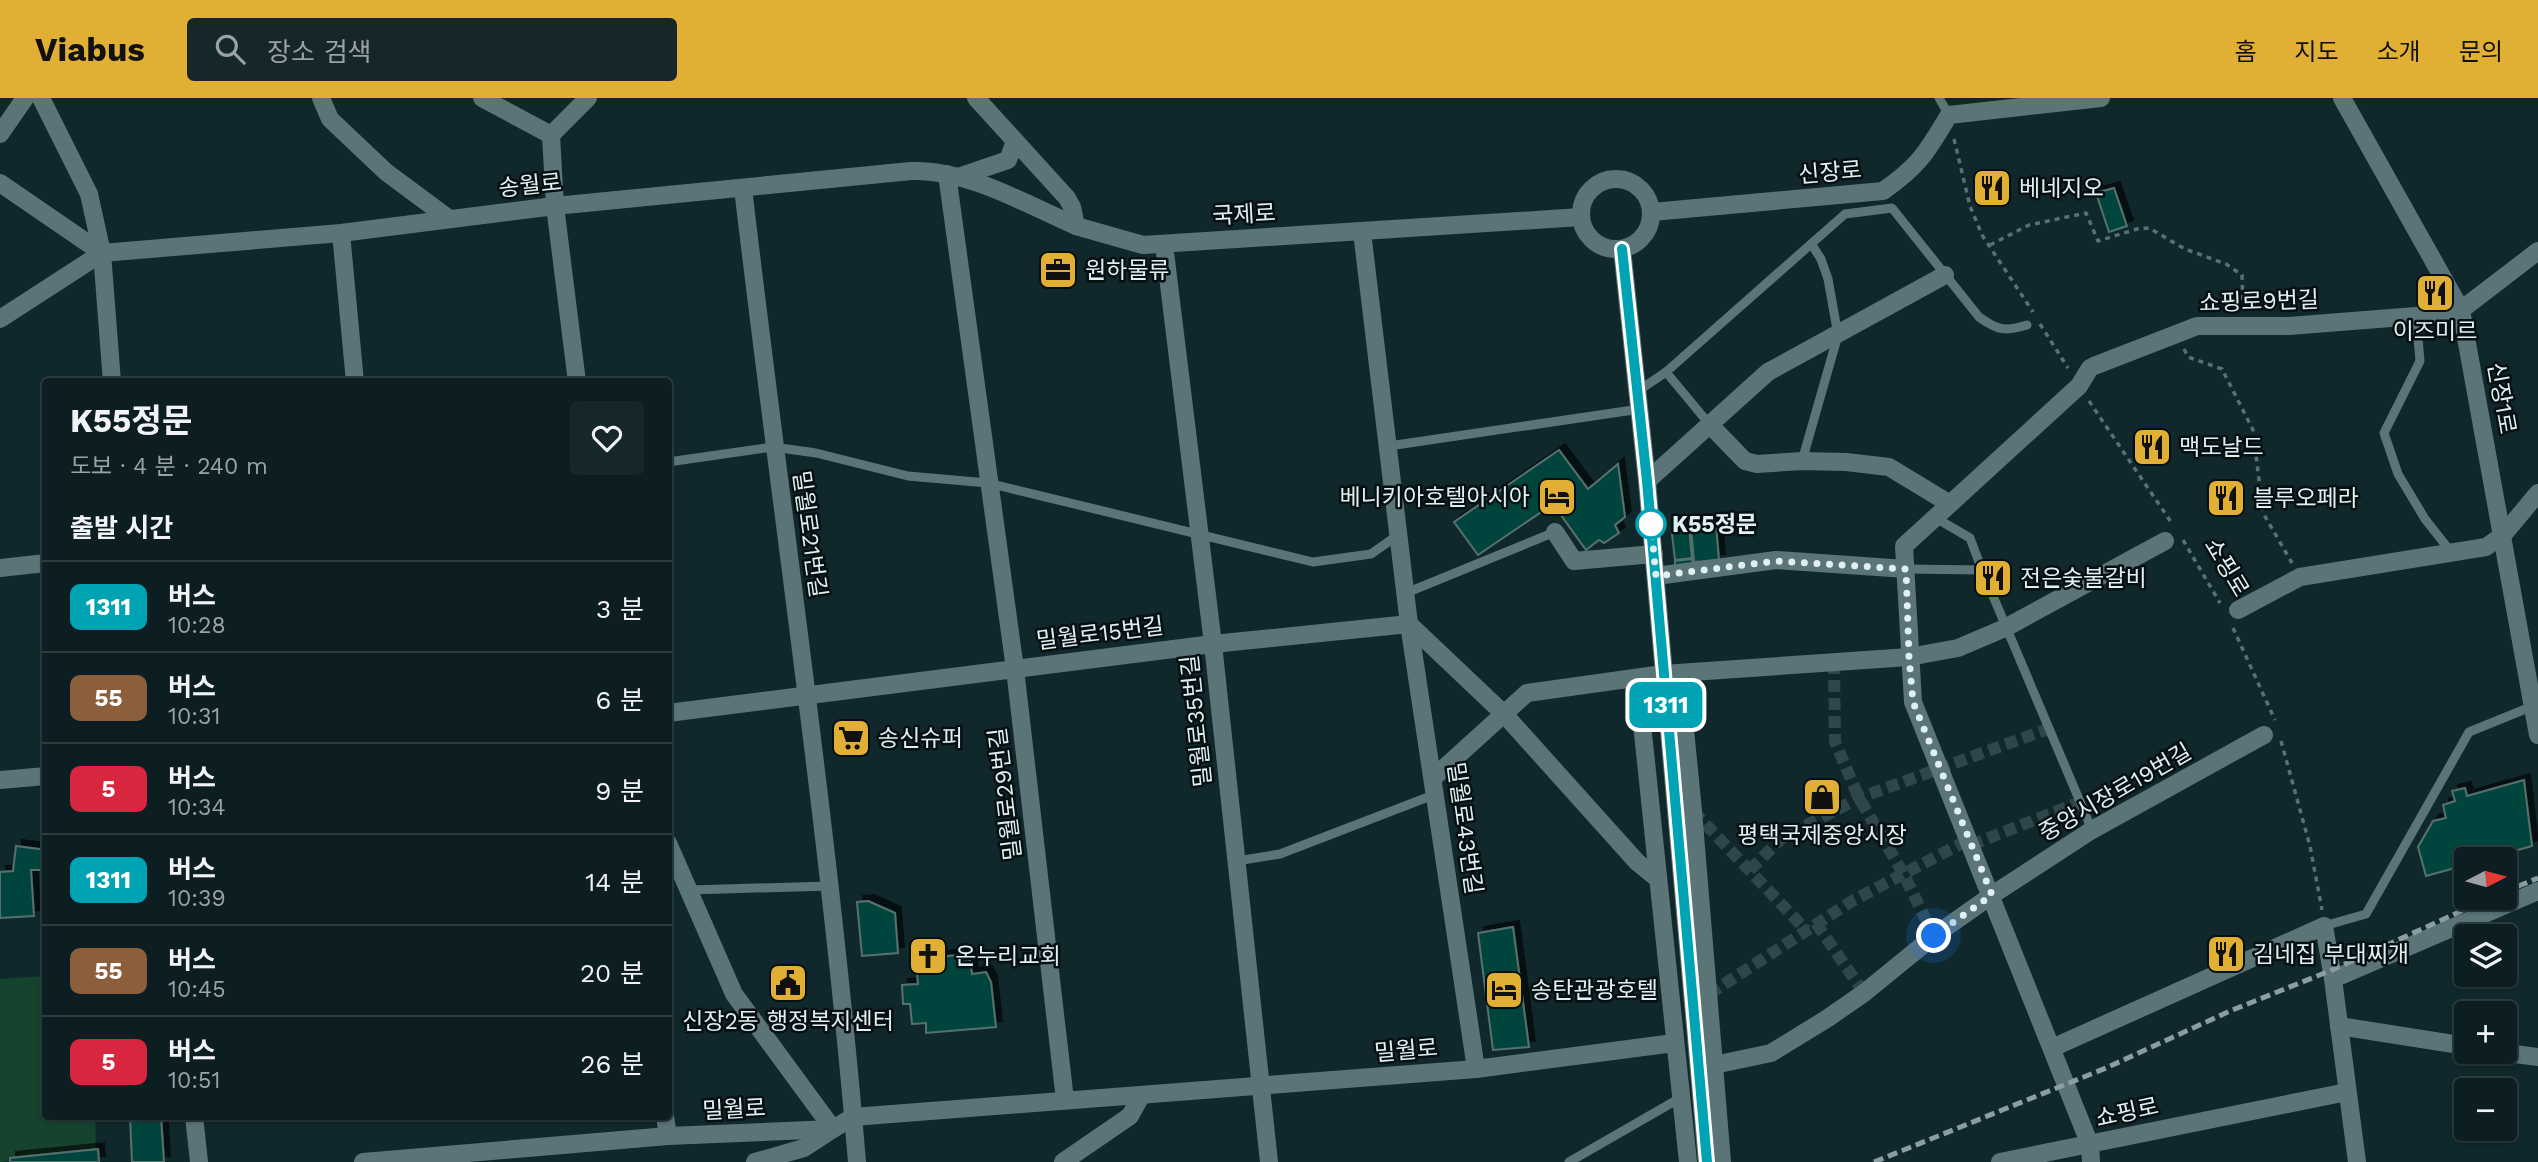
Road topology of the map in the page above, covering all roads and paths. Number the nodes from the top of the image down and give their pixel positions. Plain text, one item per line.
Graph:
1 (25, 98) edge
2 (41, 98) edge
3 (321, 98) edge
4 (482, 98) edge
5 (587, 98) edge
6 (976, 98) edge
7 (1939, 98) edge
8 (2101, 98) edge
9 (2342, 98) edge
10 (1950, 106) edge
11 (0, 134) edge
12 (551, 135) junction
13 (1015, 141) junction
14 (953, 176) junction
15 (0, 183) edge
16 (743, 188) junction
17 (555, 206) junction
18 (1652, 212) junction
19 (1581, 217) junction
20 (448, 218) junction
21 (1076, 226) junction
22 (1362, 232) junction
23 (341, 233) junction
24 (1164, 244) junction
25 (1812, 245) junction
26 (1989, 246) junction
27 (1622, 249) junction
28 (2538, 251) edge
29 (102, 253) junction
30 (1945, 275) junction
31 (2461, 310) junction
32 (2416, 316) junction
33 (0, 319) edge
34 (2244, 325) junction
35 (2027, 326) dead end
36 (2175, 334) junction
37 (1838, 335) junction
38 (1665, 372) junction
39 (112, 378) edge
40 (355, 378) edge
41 (576, 378) edge
42 (2079, 386) junction
43 (1639, 400) junction
44 (1710, 425) junction
45 (1389, 446) junction
46 (773, 447) junction
47 (672, 461) edge
48 (1802, 461) junction
49 (1647, 481) junction
50 (989, 483) junction
51 (2538, 493) edge
52 (1950, 504) junction
53 (1934, 517) junction
54 (1555, 533) joint
55 (1198, 535) junction
56 (1399, 535) junction
57 (2502, 535) junction
58 (2165, 541) dead end
59 (2451, 552) junction
60 (1654, 554) junction
61 (42, 563) edge
62 (0, 568) edge
63 (1906, 569) junction
64 (1982, 570) junction
65 (1656, 576) junction
66 (2300, 577) junction
67 (1406, 593) junction
68 (2229, 607) joint
69 (1409, 624) junction
70 (2006, 628) junction
71 (2233, 628) dead end
72 (1213, 643) junction
73 (1909, 657) junction
74 (1015, 668) junction
75 (1663, 674) junction
76 (808, 696) junction
77 (2536, 705) edge
78 (672, 713) edge
79 (1504, 714) junction
80 (2264, 735) dead end
81 (2538, 735) edge
82 (42, 776) edge
83 (0, 780) edge
84 (1435, 786) junction
85 (2092, 830) junction
86 (672, 851) edge
87 (1237, 861) junction
88 (1658, 879) junction
89 (830, 886) junction
90 (689, 890) junction
91 (2538, 891) edge
92 (1992, 895) junction
93 (2324, 926) junction
94 (2333, 979) junction
95 (2339, 1026) junction
96 (1674, 1044) junction
97 (2454, 1044) edge
98 (2052, 1048) junction
99 (2517, 1054) edge
100 (2538, 1057) edge
101 (1714, 1065) junction
102 (1476, 1069) junction
103 (1262, 1086) junction
104 (2347, 1092) junction
105 (1141, 1096) junction
106 (1682, 1097) junction
107 (1065, 1100) junction
108 (853, 1116) junction
109 (195, 1120) edge
110 (666, 1120) edge
111 (834, 1129) junction
112 (668, 1136) junction
113 (2090, 1153) edge
114 (519, 1155) edge
115 (200, 1162) edge
116 (363, 1162) edge
117 (755, 1162) edge
118 (857, 1162) edge
119 (1063, 1162) edge
120 (1269, 1162) edge
121 (1569, 1162) edge
122 (1688, 1162) edge
123 (1707, 1162) edge
124 (1722, 1162) edge
125 (2000, 1162) edge
126 (2357, 1162) edge

1 - 11 street
2 - 29 street
3 - 20 street
4 - 12 street
5 - 12 street
6 - 13 street
7 - 10 lane
8 - 10 street
9 - 31 street, 신장1로
10 - 18 street, 신장로
10 - 26 path, 쇼핑로
12 - 17 street
13 - 14 street
13 - 21 street
14 - 16 street, 송월로
14 - 21 street, 송월로
14 - 50 street, 밀월로29번길
15 - 29 street
16 - 17 street, 송월로
16 - 46 street, 밀월로21번길
17 - 20 street, 송월로
17 - 41 street
18 - 19 street
18 - 27 street
19 - 22 street, 국제로
19 - 27 street
20 - 23 street, 송월로
21 - 24 street, 국제로
22 - 24 street, 국제로
22 - 45 street, 밀월로43번길
23 - 29 street, 송월로
23 - 40 street
24 - 55 street, 밀월로35번길
25 - 30 lane
25 - 37 lane
25 - 38 lane
26 - 34 path
26 - 42 path, 쇼핑로
27 - 43 street
28 - 31 street
29 - 33 street
29 - 39 street
30 - 35 lane
30 - 37 street
31 - 32 street, 쇼핑로9번길
31 - 57 street, 신장1로
32 - 34 street, 쇼핑로9번길
32 - 59 lane
34 - 36 street, 쇼핑로9번길
36 - 42 street, 쇼핑로9번길
36 - 66 path
37 - 44 street
37 - 48 lane
38 - 43 lane
38 - 44 lane
42 - 52 street, 쇼핑로9번길
42 - 68 path, 쇼핑로
43 - 45 lane
43 - 49 street
44 - 48 street
44 - 49 street
45 - 56 street, 밀월로43번길
46 - 47 lane
46 - 50 lane
46 - 76 street, 밀월로21번길
48 - 52 street
49 - 60 street
50 - 55 lane
50 - 74 street, 밀월로29번길
51 - 57 street
52 - 53 street, 쇼핑로9번길
53 - 63 street, 쇼핑로9번길
53 - 64 lane
54 - 60 street
54 - 67 lane
55 - 56 lane
55 - 72 street, 밀월로35번길
56 - 67 street, 밀월로43번길
57 - 59 street, 쇼핑로
57 - 77 street, 신장1로
58 - 70 street
59 - 66 street, 쇼핑로
60 - 65 street
61 - 62 street
63 - 64 lane
63 - 65 street
63 - 73 street
64 - 70 lane
65 - 75 street
66 - 68 street, 쇼핑로
67 - 69 street, 밀월로43번길
69 - 72 street, 밀월로15번길
69 - 79 street
69 - 84 street, 밀월로43번길
70 - 73 street
70 - 85 lane
71 - 93 path, 쇼핑로
72 - 74 street, 밀월로15번길
72 - 87 street, 밀월로35번길
73 - 75 street
73 - 92 street
74 - 76 street, 밀월로15번길
74 - 107 street, 밀월로29번길
75 - 79 street
75 - 88 street
75 - 101 street
75 - 123 street
76 - 78 street, 밀월로15번길
76 - 89 street, 밀월로21번길
77 - 81 street, 신장1로
77 - 93 lane
79 - 84 street
79 - 88 street
80 - 85 street, 중앙시장로19번길
82 - 83 street
84 - 87 lane
84 - 102 street, 밀월로43번길
85 - 92 street, 중앙시장로19번길
86 - 90 street
87 - 103 street, 밀월로35번길
88 - 96 street
89 - 90 lane
89 - 108 street, 밀월로21번길
90 - 111 street
91 - 94 street
92 - 98 street
92 - 101 street, 중앙시장로19번길
93 - 94 street
93 - 98 street
94 - 95 street
95 - 97 street
95 - 104 street
96 - 102 street, 밀월로
96 - 106 street
98 - 113 street
99 - 100 street
101 - 124 street
102 - 103 street, 밀월로
103 - 105 street, 밀월로
103 - 120 street, 밀월로35번길
104 - 113 street, 쇼핑로
104 - 126 street
105 - 107 street, 밀월로
105 - 119 street
106 - 121 lane
106 - 122 street
107 - 108 street, 밀월로
108 - 111 street
108 - 118 street
109 - 115 street
110 - 112 street
111 - 112 street, 밀월로
111 - 117 street
112 - 114 street, 밀월로
113 - 125 street, 쇼핑로
114 - 116 street, 밀월로

